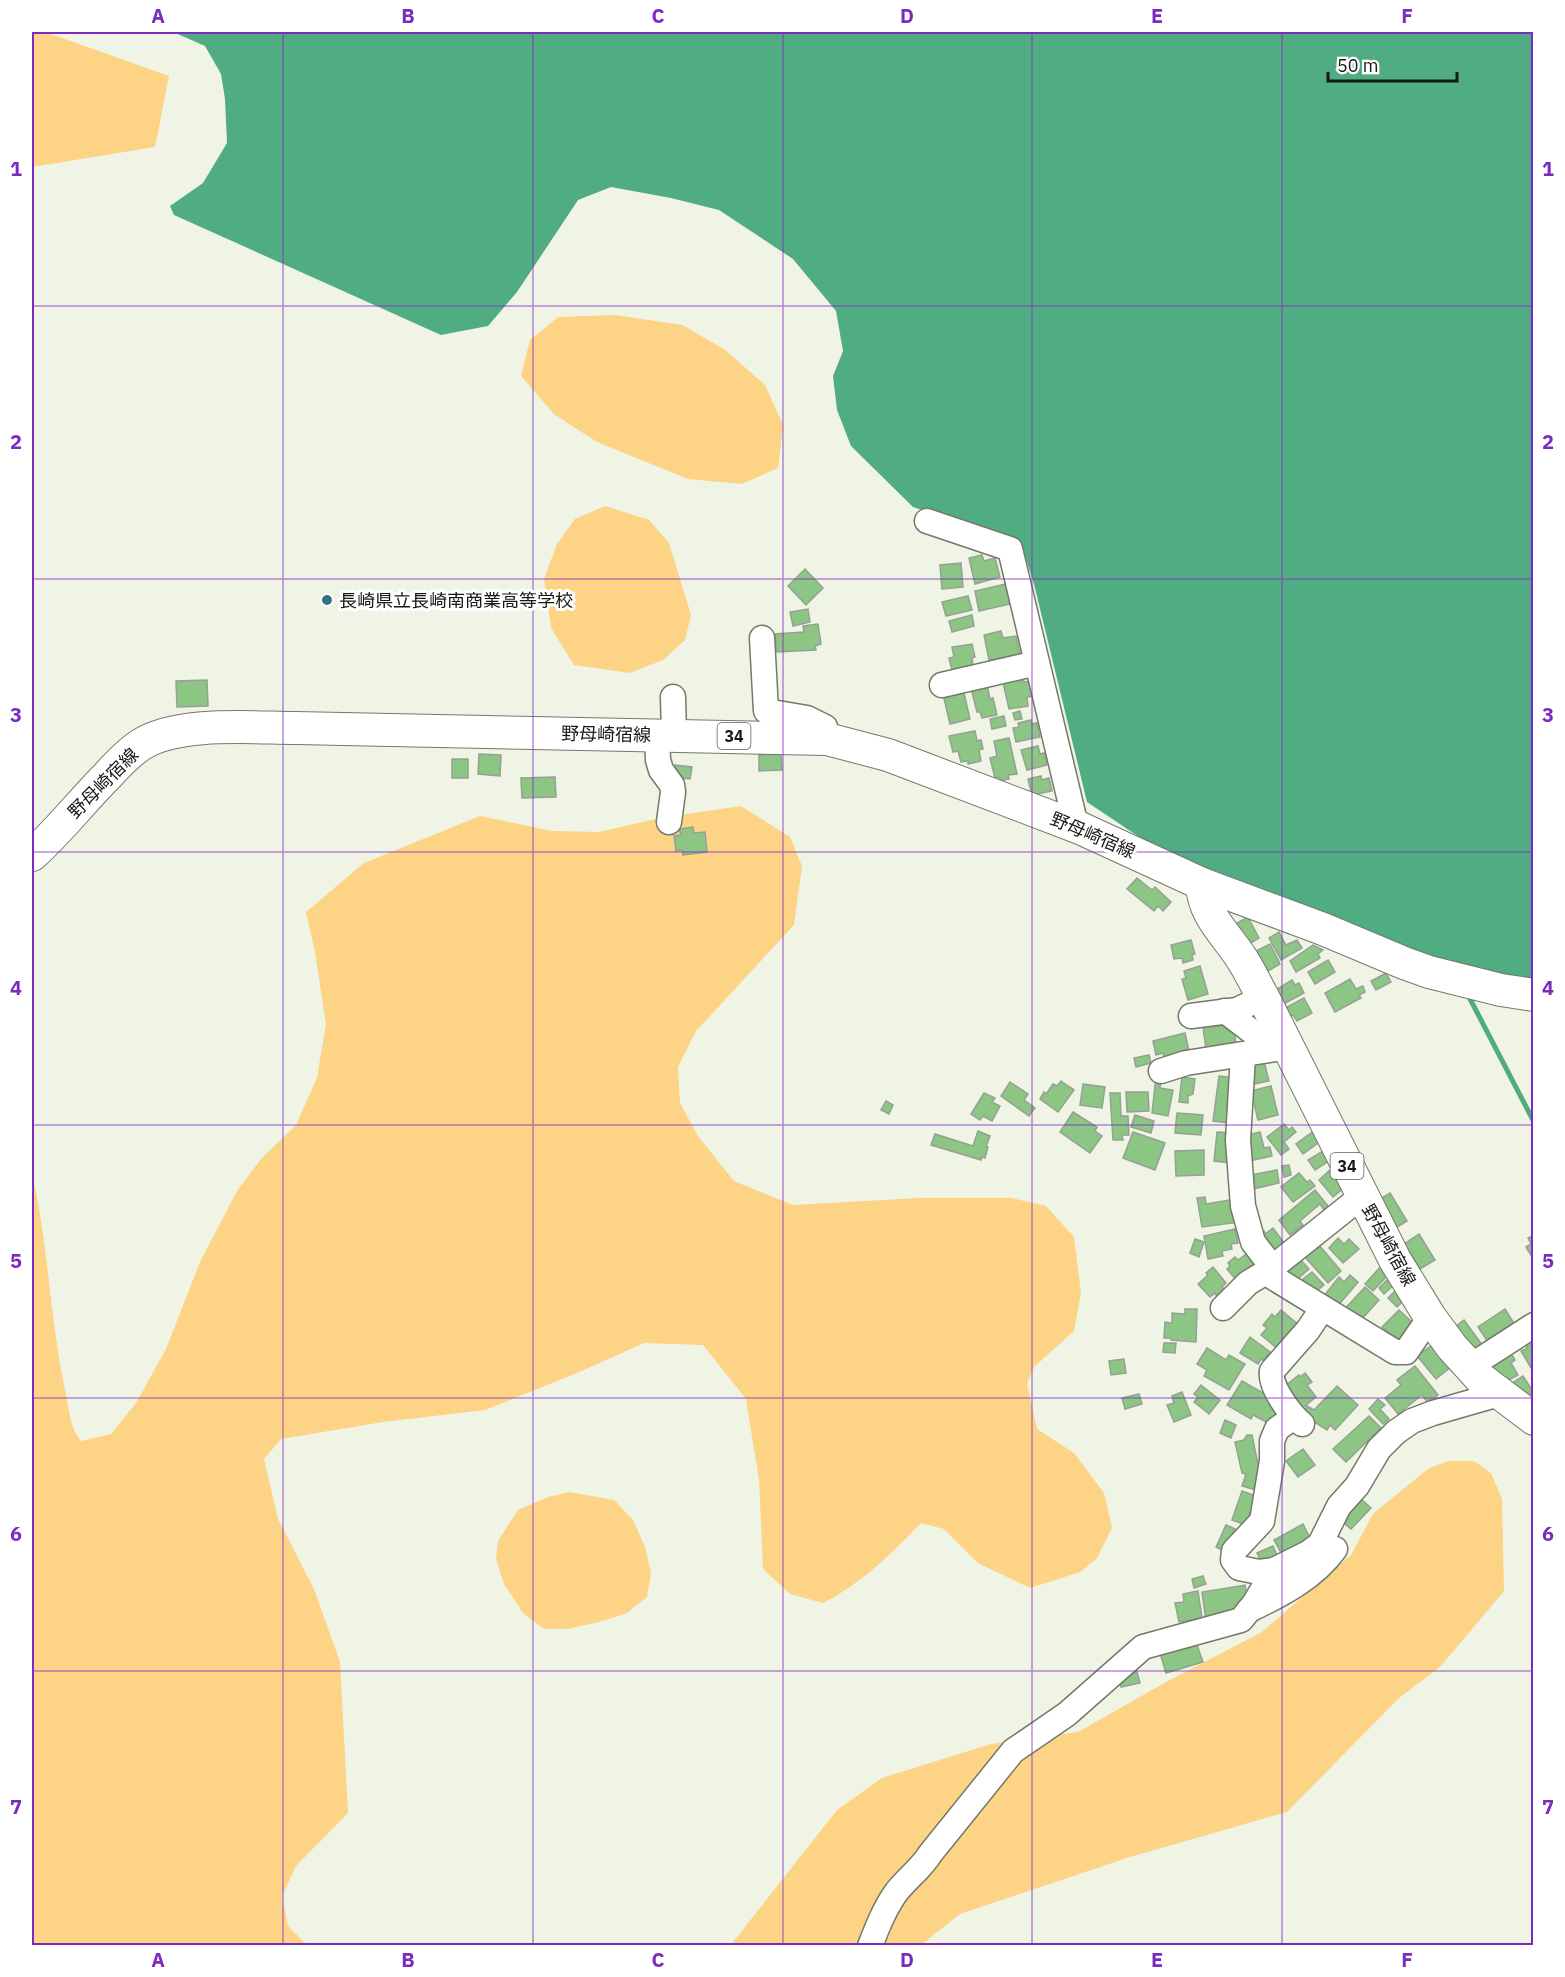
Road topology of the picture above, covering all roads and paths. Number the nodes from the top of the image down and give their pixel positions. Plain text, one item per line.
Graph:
1 (927, 521) dead end
2 (762, 638) dead end
3 (1037, 663) junction
4 (942, 685) dead end
5 (674, 697) dead end
6 (665, 735) junction
7 (827, 739) junction
8 (669, 822) dead end
9 (1076, 826) junction
10 (32, 855) edge
11 (1202, 884) junction
12 (1533, 995) edge
13 (1263, 997) junction
14 (1225, 1011) junction
15 (1191, 1016) dead end
16 (1285, 1041) junction
17 (1243, 1055) junction
18 (1161, 1071) dead end
19 (1362, 1196) junction
20 (1270, 1269) junction
21 (1223, 1308) dead end
22 (1322, 1309) junction
23 (1430, 1317) junction
24 (1533, 1325) edge
25 (1469, 1367) junction
26 (1499, 1394) junction
27 (1533, 1419) edge
28 (1335, 1549) dead end
29 (1274, 1570) junction
30 (1249, 1610) junction
31 (870, 1946) edge

1 - 3 street
2 - 7 street
3 - 4 street
3 - 9 street
5 - 6 street
6 - 7 main road, 野母崎宿線 / 34
6 - 8 street
6 - 10 main road, 野母崎宿線 / 34
7 - 9 main road, 野母崎宿線 / 34
9 - 11 main road, 野母崎宿線 / 34
11 - 12 main road, 野母崎宿線 / 34
11 - 13 main road, 野母崎宿線 / 34
13 - 14 street
13 - 16 main road, 野母崎宿線 / 34
14 - 15 street
14 - 16 street
16 - 17 street
16 - 19 main road, 野母崎宿線 / 34
17 - 18 street
17 - 20 street
19 - 20 street
19 - 23 main road, 野母崎宿線 / 34
20 - 21 street
20 - 22 street
22 - 23 street
22 - 29 street
23 - 25 main road, 野母崎宿線 / 34
24 - 25 street
25 - 26 main road, 野母崎宿線 / 34
26 - 27 main road, 野母崎宿線 / 34
26 - 29 street
28 - 30 street
29 - 30 street
30 - 31 street

